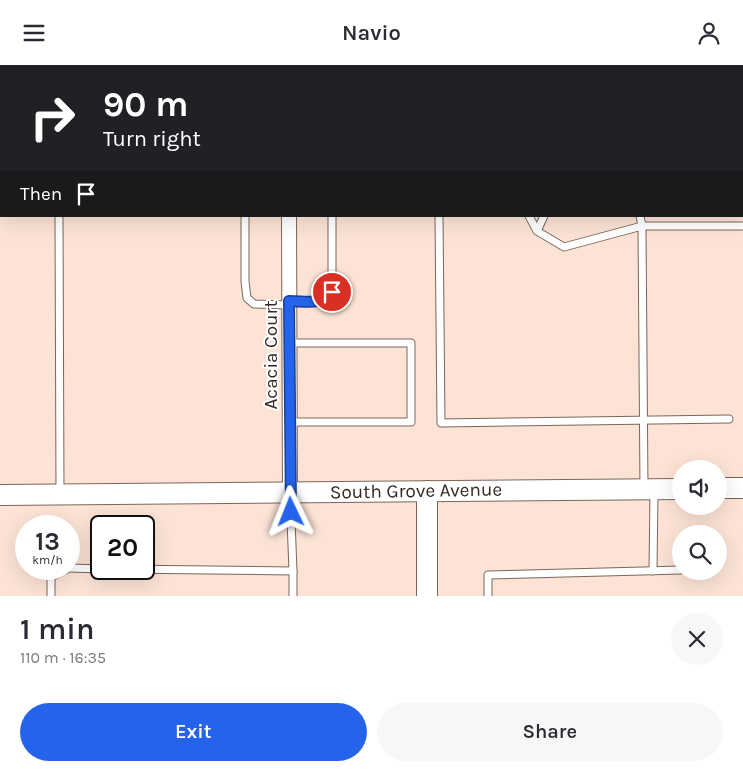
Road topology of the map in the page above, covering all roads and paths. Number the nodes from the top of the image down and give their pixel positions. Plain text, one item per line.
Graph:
1 (59, 217) edge
2 (245, 217) edge
3 (289, 217) edge
4 (332, 217) edge
5 (439, 217) edge
6 (530, 217) edge
7 (544, 217) edge
8 (640, 217) edge
9 (642, 226) junction
10 (743, 226) edge
11 (537, 231) junction
12 (289, 303) junction
13 (290, 343) junction
14 (644, 419) junction
15 (729, 419) dead end
16 (290, 422) junction
17 (743, 488) edge
18 (649, 489) junction
19 (672, 489) edge
20 (727, 489) edge
21 (427, 491) junction
22 (290, 493) junction
23 (60, 494) junction
24 (0, 495) edge
25 (155, 569) edge
26 (672, 570) edge
27 (293, 571) junction
28 (653, 571) junction
29 (51, 580) edge
30 (51, 596) edge
31 (293, 596) edge
32 (427, 596) edge
33 (488, 596) edge

1 - 23 lane
2 - 12 lane
3 - 12 street, Acacia Court
4 - 12 lane
5 - 14 lane
6 - 11 lane
7 - 11 lane
8 - 9 lane
9 - 10 lane
9 - 11 lane
9 - 14 lane
12 - 13 street, Acacia Court
13 - 16 street, Acacia Court
13 - 16 lane
14 - 15 lane
14 - 18 lane
16 - 22 street, Acacia Court
17 - 20 main road
18 - 19 main road, South Grove Avenue
18 - 21 main road, South Grove Avenue
18 - 28 lane
21 - 22 main road, South Grove Avenue
21 - 32 main road
22 - 23 main road, South Grove Avenue
22 - 27 lane
23 - 24 main road, South Grove Avenue
25 - 27 lane
26 - 28 lane
27 - 31 lane
28 - 33 lane
29 - 30 lane

